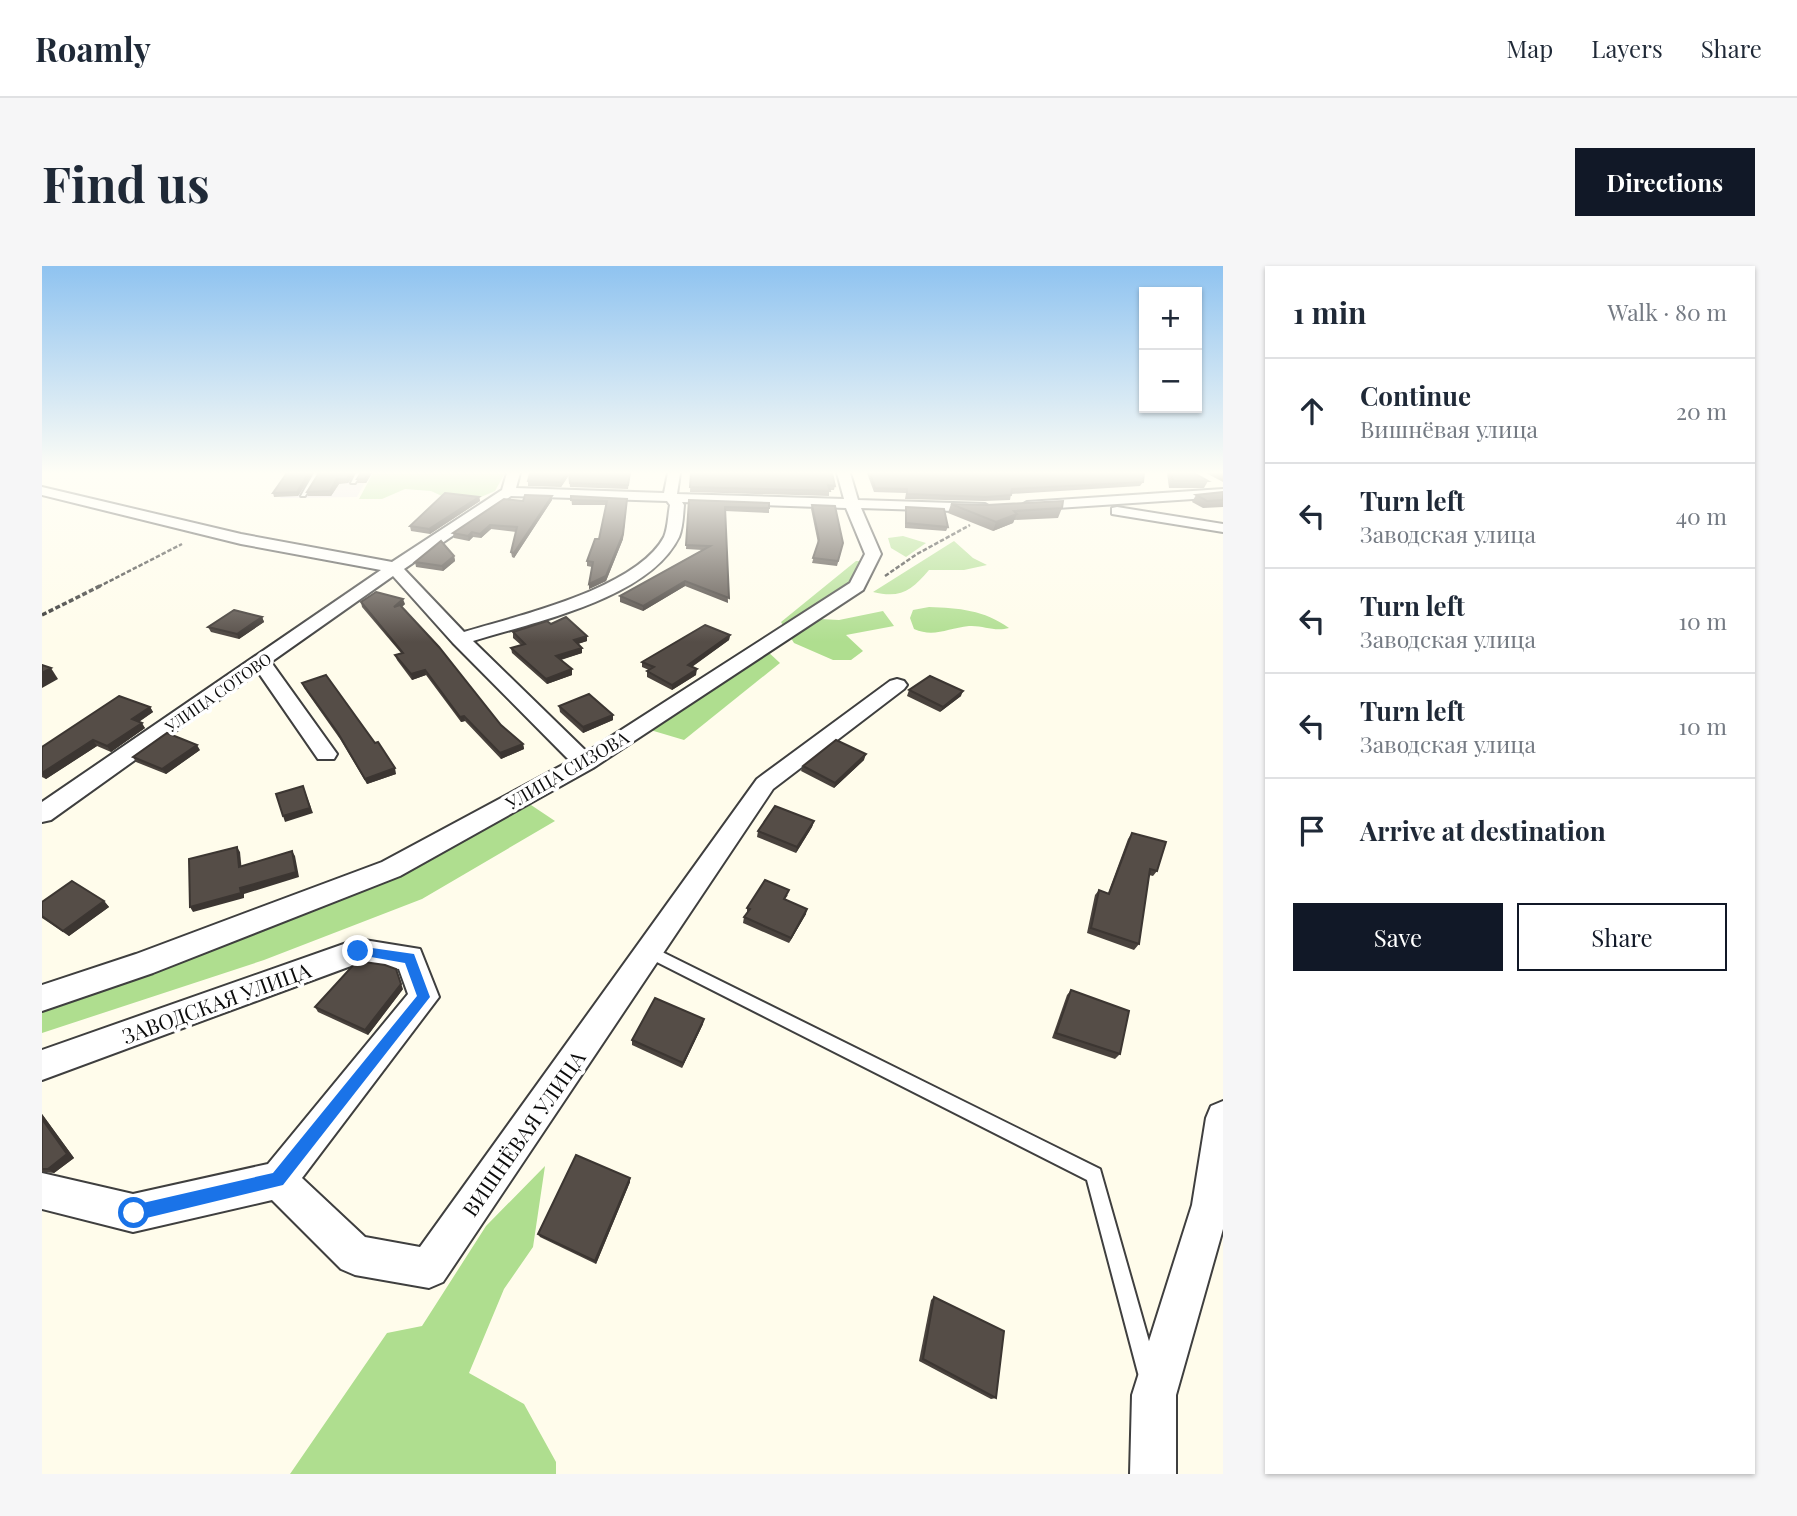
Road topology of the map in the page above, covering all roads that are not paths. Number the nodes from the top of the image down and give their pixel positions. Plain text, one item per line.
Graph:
1 (200, 529) edge
2 (451, 529) edge
3 (672, 529) edge
4 (863, 529) edge
5 (393, 567) junction
6 (460, 639) junction
7 (262, 663) junction
8 (897, 685) dead end
9 (326, 754) dead end
10 (585, 763) junction
11 (42, 814) edge
12 (650, 952) junction
13 (42, 998) edge
14 (42, 1065) edge
15 (1223, 1118) edge
16 (278, 1180) junction
17 (42, 1191) edge
18 (1217, 1207) edge
19 (1154, 1395) junction
20 (1153, 1474) edge

1 - 5 street
2 - 5 street, УЛИЦА СОТОВО
3 - 6 street
4 - 10 street, УЛИЦА СИЗОВА
5 - 6 street
5 - 7 street, УЛИЦА СОТОВО
6 - 10 street
7 - 9 street
7 - 11 street, УЛИЦА СОТОВО
8 - 12 street, ВИШНЁВАЯ УЛИЦА
10 - 13 street, УЛИЦА СИЗОВА
12 - 16 street, ВИШНЁВАЯ УЛИЦА
12 - 19 lane
14 - 16 street, ЗАВОДСКАЯ УЛИЦА
15 - 18 street
16 - 17 street
18 - 19 street
19 - 20 street

